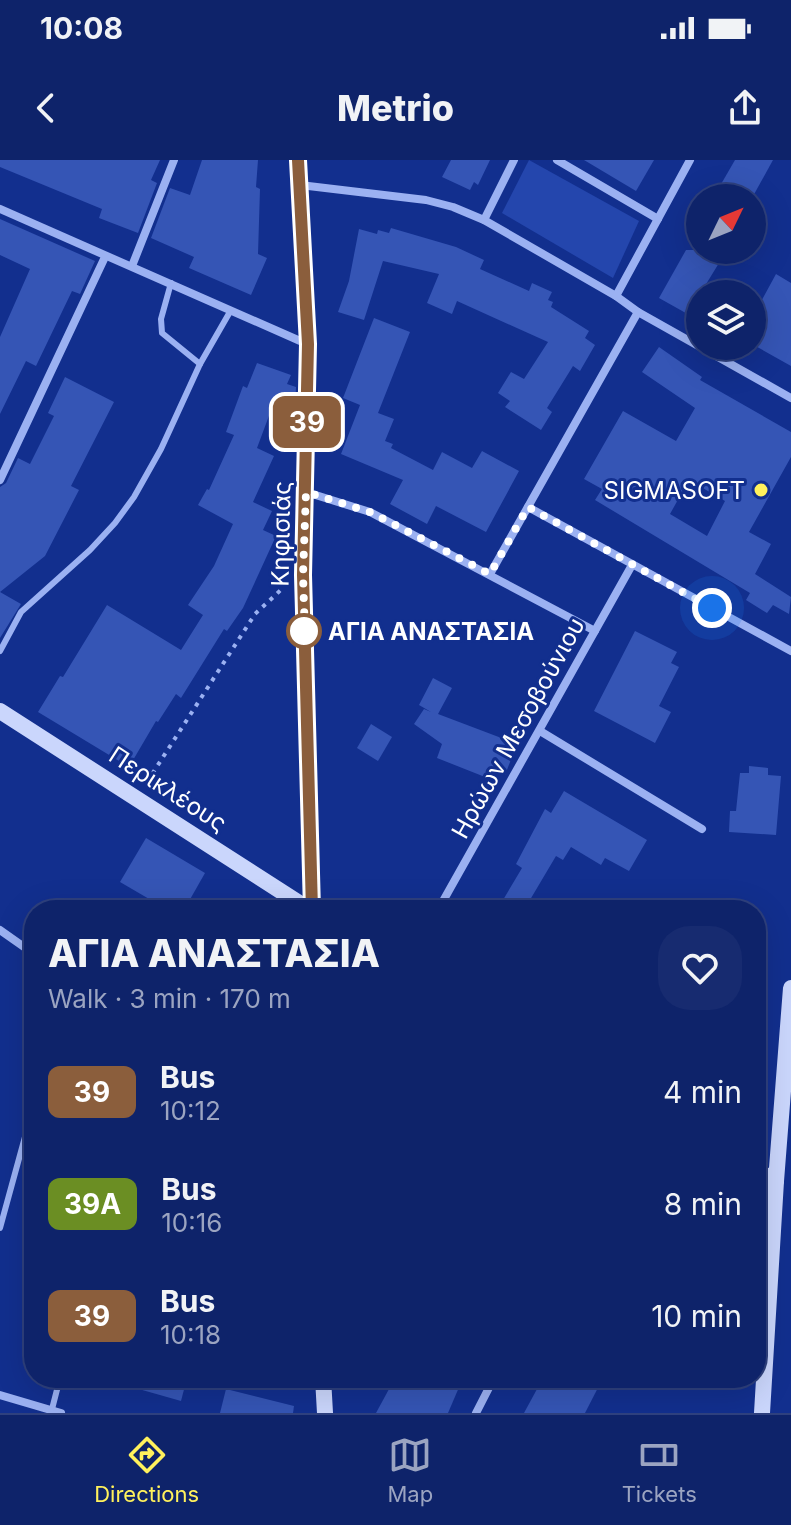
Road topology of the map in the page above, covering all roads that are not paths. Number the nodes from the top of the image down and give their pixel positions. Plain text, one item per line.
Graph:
1 (174, 160) edge
2 (298, 160) edge
3 (514, 160) edge
4 (557, 160) edge
5 (690, 160) edge
6 (299, 185) junction
7 (0, 209) edge
8 (658, 219) junction
9 (484, 220) junction
10 (105, 257) junction
11 (132, 266) junction
12 (171, 283) junction
13 (616, 296) junction
14 (231, 310) junction
15 (638, 312) junction
16 (308, 344) junction
17 (200, 364) junction
18 (791, 398) edge
19 (0, 480) edge
20 (306, 492) junction
21 (528, 507) junction
22 (632, 565) junction
23 (490, 574) junction
24 (595, 631) junction
25 (0, 651) edge
26 (791, 651) edge
27 (0, 711) edge
28 (540, 731) junction
29 (702, 829) dead end
30 (296, 900) edge
31 (311, 900) edge
32 (444, 900) edge
33 (0, 930) edge
34 (24, 947) edge
35 (791, 988) edge
36 (24, 1140) edge
37 (766, 1176) edge
38 (776, 1181) junction
39 (0, 1228) edge
40 (766, 1289) edge
41 (57, 1388) edge
42 (324, 1388) edge
43 (489, 1388) edge
44 (762, 1388) edge
45 (0, 1395) edge
46 (51, 1412) edge
47 (61, 1413) edge
48 (325, 1413) edge
49 (476, 1413) edge
50 (762, 1413) edge

1 - 11 street
2 - 6 street, Κηφισιάς
3 - 9 street
4 - 8 street
5 - 8 street
6 - 9 street
6 - 16 street, Κηφισιάς
7 - 10 street
8 - 13 street
9 - 13 street
10 - 11 street
10 - 19 street
11 - 12 street
12 - 14 street
12 - 17 lane
13 - 15 street
14 - 16 street
14 - 17 lane
15 - 18 street
15 - 21 street
16 - 20 street, Κηφισιάς
17 - 25 lane
20 - 23 street
20 - 31 street, Κηφισιάς
21 - 22 street
21 - 23 street
22 - 24 street, Ηρώων Μεσοβούνιου
22 - 26 street
23 - 24 street
24 - 28 street, Ηρώων Μεσοβούνιου
27 - 30 street, Περικλέους
28 - 29 street
28 - 32 street, Ηρώων Μεσοβούνιου
33 - 34 street
35 - 38 street
36 - 39 lane
37 - 38 street
38 - 40 street
41 - 46 lane
42 - 48 street
43 - 49 street
44 - 50 street
45 - 46 street
46 - 47 street

